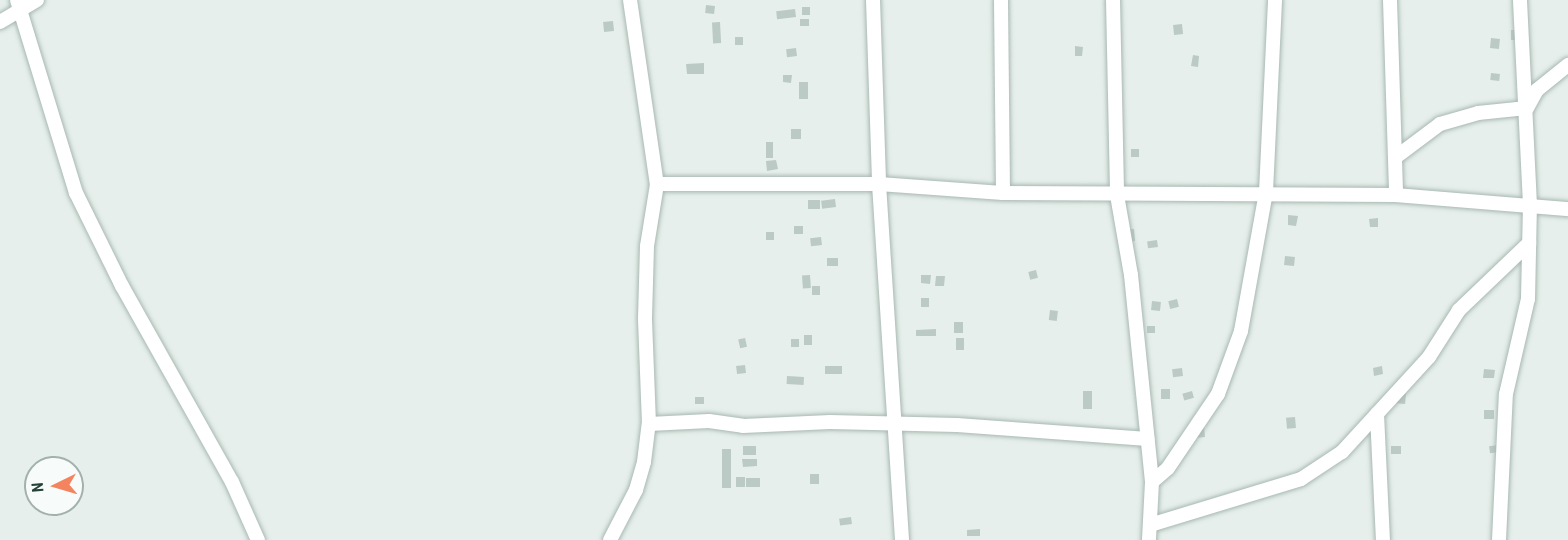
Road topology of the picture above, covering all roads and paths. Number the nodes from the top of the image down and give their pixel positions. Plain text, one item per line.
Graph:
1 (36, 0) edge
2 (630, 0) edge
3 (873, 0) edge
4 (1001, 0) edge
5 (1113, 0) edge
6 (1275, 0) edge
7 (1390, 0) edge
8 (1520, 0) edge
9 (18, 4) edge
10 (0, 22) edge
11 (1568, 65) edge
12 (1527, 108) junction
13 (1396, 157) junction
14 (657, 184) junction
15 (879, 184) junction
16 (1266, 192) junction
17 (1003, 193) junction
18 (1118, 195) junction
19 (1396, 195) junction
20 (1530, 205) junction
21 (1568, 208) edge
22 (1529, 243) junction
23 (1377, 414) junction
24 (649, 424) junction
25 (896, 426) junction
26 (1147, 439) junction
27 (1152, 482) junction
28 (1150, 525) junction
29 (258, 540) edge
30 (610, 540) edge
31 (902, 540) edge
32 (1149, 540) edge
33 (1383, 540) edge
34 (1499, 540) edge

1 - 9 street
2 - 14 street
3 - 15 street
4 - 17 street
5 - 18 street
6 - 16 street
7 - 13 street
8 - 12 street
9 - 10 street
9 - 29 street
11 - 12 street
12 - 13 street
12 - 20 street
13 - 19 street
14 - 15 street
14 - 24 street
15 - 17 street
15 - 25 street
16 - 18 street
16 - 19 street
16 - 27 street
17 - 18 street
18 - 26 street
19 - 20 street
20 - 21 street
20 - 22 street
22 - 23 street
22 - 34 street
23 - 28 street
23 - 33 street
24 - 25 street
24 - 30 street
25 - 26 street
25 - 31 street
26 - 27 street
27 - 28 street
28 - 32 street

